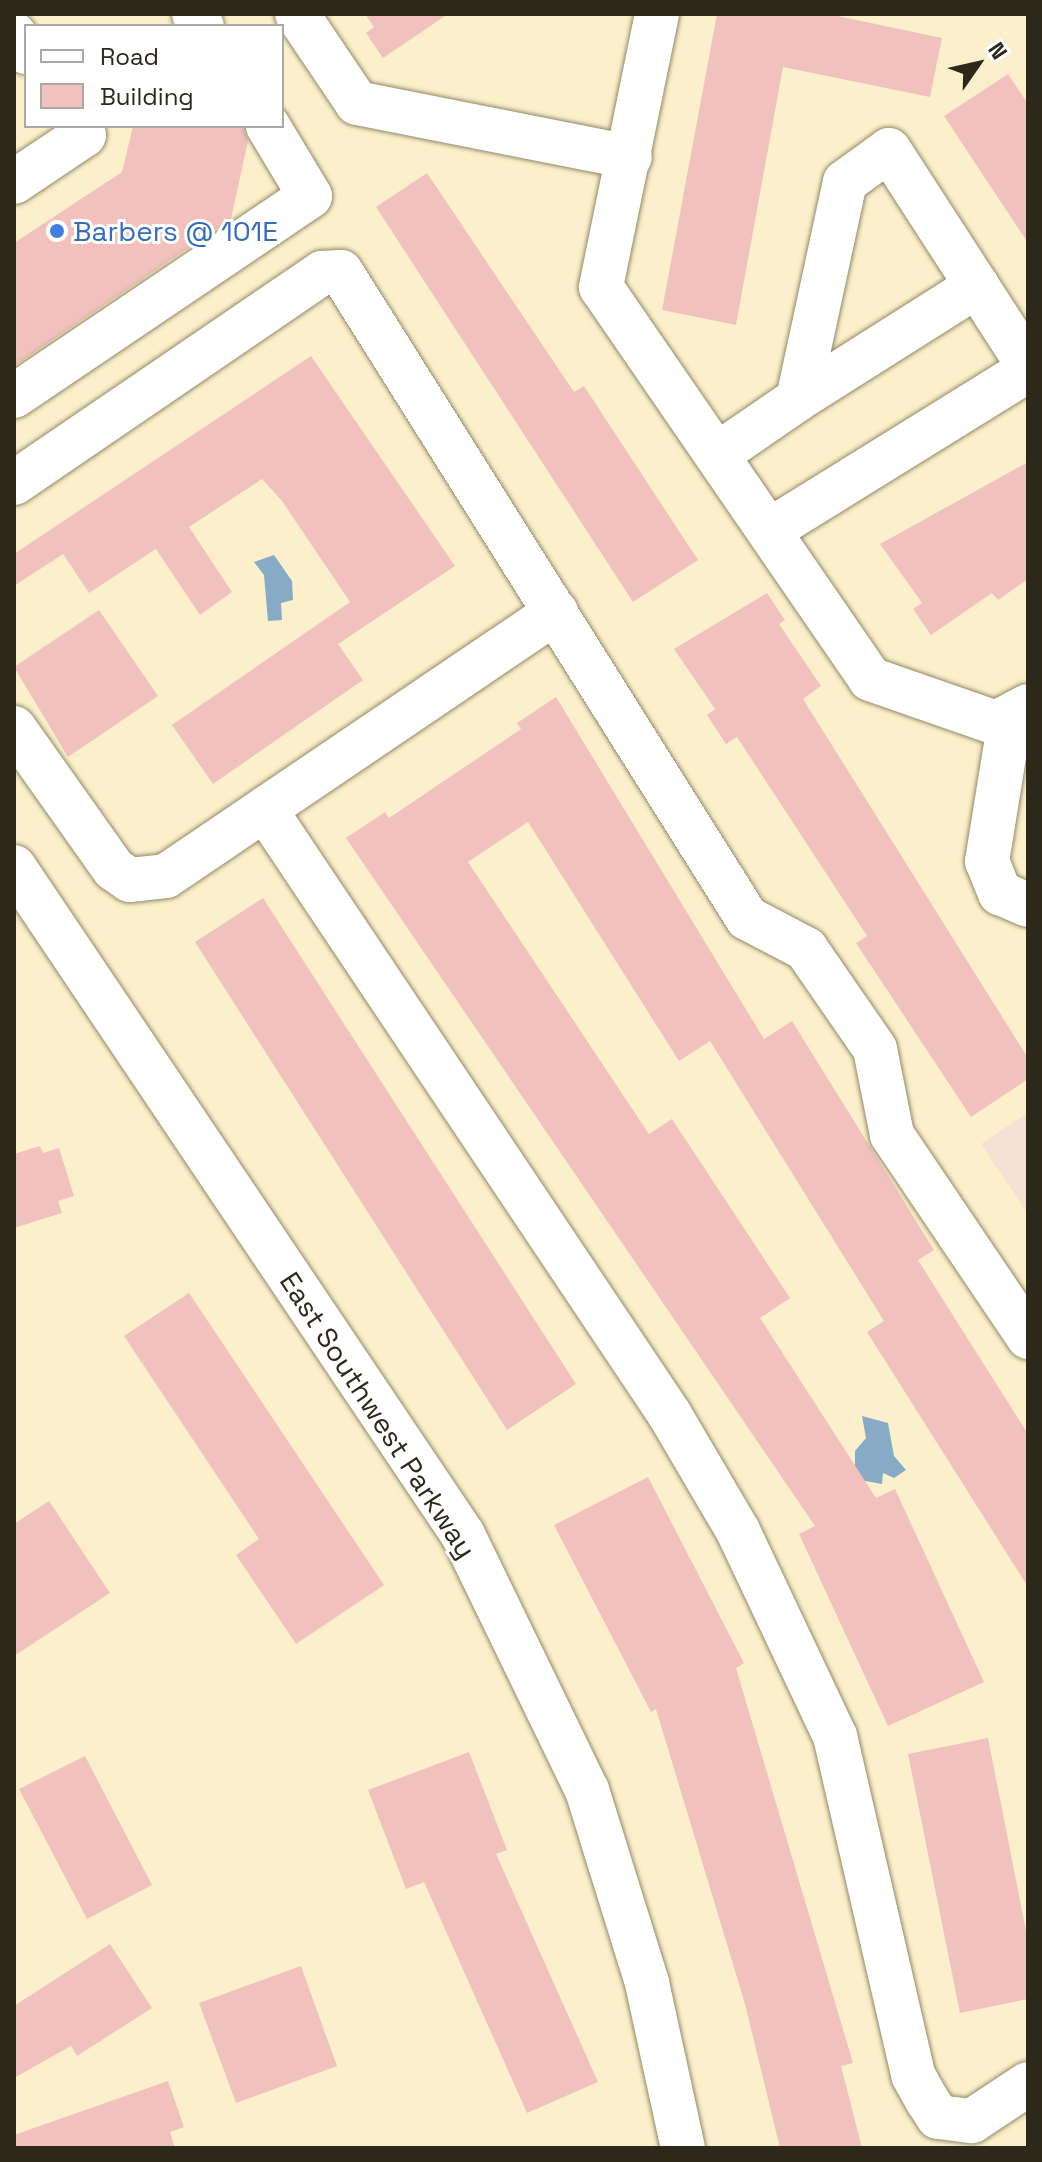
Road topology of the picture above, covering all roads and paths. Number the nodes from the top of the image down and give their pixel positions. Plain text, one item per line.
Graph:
1 (297, 14) edge
2 (657, 14) edge
3 (79, 128) edge
4 (269, 128) edge
5 (630, 157) junction
6 (14, 182) edge
7 (977, 286) junction
8 (1028, 368) edge
9 (14, 396) edge
10 (798, 399) junction
11 (718, 454) junction
12 (14, 483) edge
13 (770, 530) junction
14 (556, 612) junction
15 (14, 728) edge
16 (1015, 733) edge
17 (268, 814) junction
18 (14, 867) edge
19 (1028, 905) edge
20 (1028, 1337) edge
21 (1028, 2084) edge
22 (683, 2148) edge

1 - 5 street
2 - 5 street
3 - 6 street
4 - 9 street
5 - 11 street
7 - 8 street
7 - 10 street
7 - 10 street
8 - 13 street
10 - 11 street
11 - 13 street
12 - 14 street
13 - 16 street
14 - 17 street
14 - 20 street
15 - 17 street
16 - 19 street
17 - 21 street
18 - 22 street, East Southwest Parkway

